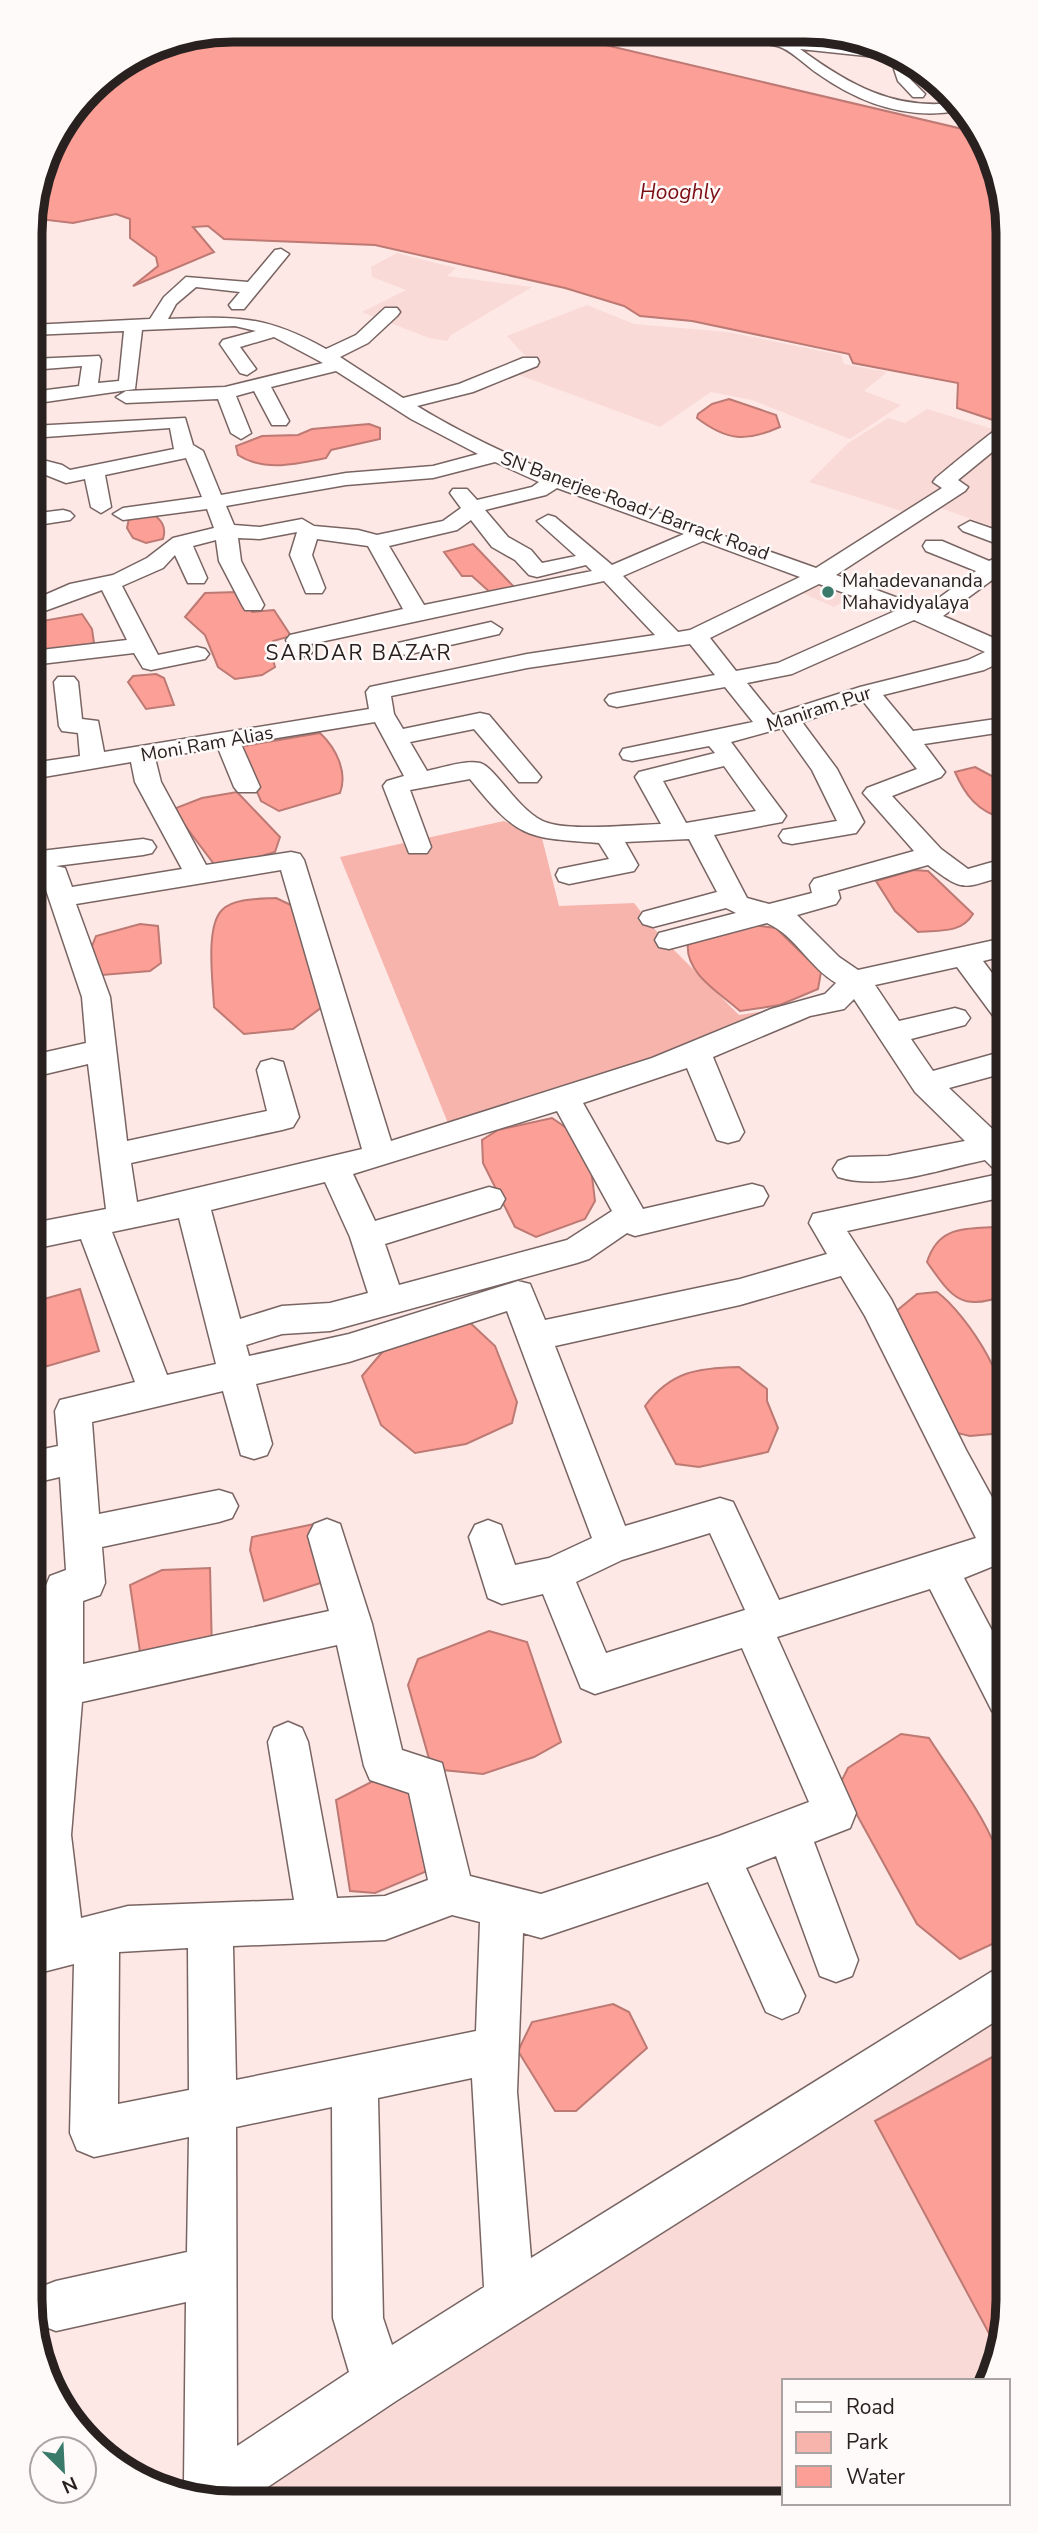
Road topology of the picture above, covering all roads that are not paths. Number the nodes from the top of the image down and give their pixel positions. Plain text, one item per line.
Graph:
1 (783, 42) joint
2 (850, 48) edge
3 (841, 49) junction
4 (869, 53) edge
5 (902, 69) edge
6 (885, 103) junction
7 (950, 108) edge
8 (281, 254) dead end
9 (251, 288) junction
10 (391, 312) dead end
11 (227, 322) junction
12 (157, 326) junction
13 (133, 327) junction
14 (42, 330) edge
15 (274, 331) junction
16 (80, 351) dead end
17 (42, 352) edge
18 (330, 361) junction
19 (530, 362) dead end
20 (42, 363) edge
21 (247, 369) dead end
22 (183, 380) dead end
23 (261, 386) junction
24 (88, 391) junction
25 (225, 393) junction
26 (128, 401) junction
27 (401, 404) junction
28 (42, 412) edge
29 (42, 415) edge
30 (279, 421) dead end
31 (241, 433) dead end
32 (996, 439) edge
33 (185, 452) junction
34 (496, 456) junction
35 (42, 466) edge
36 (94, 472) junction
37 (445, 476) junction
38 (66, 477) junction
39 (42, 480) edge
40 (556, 480) junction
41 (319, 485) junction
42 (287, 491) junction
43 (214, 502) junction
44 (616, 502) junction
45 (101, 507) dead end
46 (472, 510) junction
47 (123, 514) dead end
48 (63, 516) dead end
49 (42, 519) edge
50 (970, 527) dead end
51 (305, 529) junction
52 (226, 531) junction
53 (703, 533) junction
54 (354, 536) junction
55 (996, 537) edge
56 (376, 542) junction
57 (181, 543) junction
58 (934, 546) dead end
59 (996, 565) edge
60 (996, 566) edge
61 (602, 567) junction
62 (820, 575) junction
63 (195, 578) dead end
64 (109, 582) junction
65 (314, 589) dead end
66 (42, 604) edge
67 (253, 605) dead end
68 (417, 613) junction
69 (921, 614) junction
70 (393, 620) junction
71 (491, 629) dead end
72 (684, 638) junction
73 (144, 645) junction
74 (406, 648) junction
75 (996, 649) edge
76 (301, 652) dead end
77 (197, 654) dead end
78 (996, 655) edge
79 (42, 657) edge
80 (733, 678) junction
81 (66, 682) dead end
82 (422, 682) junction
83 (867, 692) junction
84 (617, 700) dead end
85 (382, 714) junction
86 (778, 722) junction
87 (996, 727) edge
88 (396, 738) junction
89 (907, 739) junction
90 (227, 741) junction
91 (724, 748) junction
92 (632, 754) dead end
93 (142, 755) junction
94 (93, 762) junction
95 (42, 770) edge
96 (528, 777) dead end
97 (419, 780) junction
98 (247, 787) dead end
99 (688, 831) junction
100 (608, 835) junction
101 (792, 836) dead end
102 (143, 847) dead end
103 (418, 847) dead end
104 (932, 855) junction
105 (42, 859) edge
106 (996, 869) edge
107 (42, 875) edge
108 (198, 875) junction
109 (569, 875) dead end
110 (734, 897) junction
111 (60, 898) junction
112 (765, 913) junction
113 (996, 949) edge
114 (964, 956) junction
115 (856, 980) junction
116 (996, 999) edge
117 (955, 1018) dead end
118 (892, 1033) junction
119 (101, 1050) junction
120 (696, 1052) junction
121 (42, 1064) edge
122 (996, 1064) edge
123 (272, 1070) dead end
124 (926, 1084) junction
125 (565, 1097) junction
126 (728, 1132) dead end
127 (996, 1152) edge
128 (996, 1154) edge
129 (114, 1155) junction
130 (380, 1156) junction
131 (334, 1167) junction
132 (849, 1169) dead end
133 (996, 1187) edge
134 (752, 1195) dead end
135 (489, 1199) dead end
136 (193, 1202) junction
137 (630, 1214) junction
138 (108, 1220) junction
139 (42, 1234) edge
140 (366, 1237) junction
141 (849, 1261) junction
142 (388, 1301) junction
143 (535, 1336) junction
144 (227, 1337) junction
145 (239, 1375) junction
146 (157, 1394) junction
147 (254, 1444) dead end
148 (77, 1458) junction
149 (42, 1465) edge
150 (219, 1506) dead end
151 (84, 1534) junction
152 (996, 1534) edge
153 (327, 1536) dead end
154 (488, 1537) dead end
155 (614, 1546) junction
156 (996, 1546) edge
157 (939, 1569) junction
158 (554, 1574) junction
159 (352, 1623) junction
160 (761, 1623) junction
161 (996, 1678) edge
162 (63, 1687) junction
163 (288, 1742) dead end
164 (788, 1830) junction
165 (43, 1837) edge
166 (719, 1857) junction
167 (452, 1893) junction
168 (502, 1906) junction
169 (319, 1921) junction
170 (210, 1925) junction
171 (65, 1945) edge
172 (836, 1960) dead end
173 (996, 1995) edge
174 (782, 1996) dead end
175 (498, 2050) junction
176 (354, 2078) junction
177 (213, 2106) junction
178 (212, 2271) junction
179 (510, 2300) junction
180 (56, 2306) dead end
181 (378, 2383) junction
182 (206, 2489) edge
183 (217, 2490) edge

1 - 3 street
1 - 6 street
2 - 3 street
3 - 4 street
5 - 6 street
6 - 7 street
8 - 9 street
9 - 11 street
9 - 12 street
10 - 18 street
11 - 12 street, SN Banerjee Road / Barrack Road
11 - 15 street, SN Banerjee Road / Barrack Road
12 - 13 street, SN Banerjee Road / Barrack Road
13 - 14 street, SN Banerjee Road / Barrack Road
13 - 26 street
15 - 18 street, SN Banerjee Road / Barrack Road
15 - 21 street
16 - 17 street
18 - 23 street
18 - 27 street, SN Banerjee Road / Barrack Road
19 - 27 street
20 - 24 street
22 - 26 street
23 - 25 street
23 - 30 street
24 - 26 street
24 - 28 street
25 - 26 street
25 - 31 street
26 - 29 street
26 - 33 street
27 - 34 street, SN Banerjee Road / Barrack Road
32 - 62 street
33 - 36 street
33 - 43 street
34 - 37 street
34 - 40 street, SN Banerjee Road / Barrack Road
35 - 38 street
36 - 38 street
36 - 45 street
37 - 41 street
37 - 46 street
38 - 39 street
40 - 44 street, SN Banerjee Road / Barrack Road
40 - 46 street
41 - 42 street
41 - 54 street
42 - 43 street
42 - 51 street
43 - 47 street
43 - 52 street
44 - 53 street, SN Banerjee Road / Barrack Road
44 - 61 street
46 - 56 street
46 - 61 street
48 - 49 street
50 - 55 street
51 - 52 street
51 - 54 street
51 - 65 street
52 - 57 street
52 - 67 street
53 - 61 street
53 - 62 street, SN Banerjee Road / Barrack Road
54 - 56 street
56 - 68 street
57 - 63 street
57 - 64 street
58 - 59 street
60 - 69 street
61 - 68 street
61 - 72 street
62 - 69 street, SN Banerjee Road / Barrack Road
62 - 72 street
64 - 66 street
64 - 73 street
68 - 70 street
69 - 75 street, SN Banerjee Road / Barrack Road
69 - 80 street
70 - 74 street
70 - 76 street
71 - 74 street
72 - 80 street
72 - 82 street
73 - 77 street
73 - 79 street
74 - 82 street
78 - 83 street, Maniram Pur
80 - 84 street
80 - 86 street
81 - 94 street
82 - 85 street
83 - 86 street, Maniram Pur
83 - 89 street
85 - 88 street
85 - 90 street, Moni Ram Alias
86 - 91 street, Maniram Pur
86 - 101 street
87 - 89 street
88 - 96 street
88 - 97 street
89 - 104 street
90 - 93 street, Moni Ram Alias
90 - 98 street
91 - 92 street, Maniram Pur
91 - 99 street
91 - 99 street
93 - 94 street, Moni Ram Alias
93 - 108 street
94 - 95 street, Moni Ram Alias
97 - 100 street
97 - 103 street
99 - 100 street
99 - 110 street
100 - 109 street
102 - 105 street
104 - 106 street
104 - 112 street
107 - 111 street
108 - 111 street
108 - 130 street
110 - 112 street
110 - 112 street
111 - 119 street
112 - 115 street
113 - 114 street
114 - 115 street
114 - 116 street
115 - 118 street
115 - 120 street
117 - 118 street
118 - 124 street
119 - 121 street
119 - 129 street
120 - 125 street
120 - 126 street
122 - 124 street
123 - 129 street
124 - 127 street
125 - 130 street
125 - 137 street
128 - 132 street
129 - 138 street
130 - 131 street
131 - 136 street
131 - 140 street
133 - 141 street
134 - 137 street
135 - 140 street
136 - 138 street
136 - 144 street
137 - 142 street
138 - 139 street
138 - 146 street
140 - 142 street
141 - 143 street
141 - 152 street
142 - 144 street
143 - 145 street
143 - 155 street
144 - 145 street
145 - 146 street
145 - 147 street
146 - 148 street
148 - 149 street
148 - 151 street
150 - 151 street
151 - 162 street
153 - 159 street
154 - 158 street
155 - 158 street
155 - 160 street
156 - 157 street
157 - 160 street
157 - 161 street
158 - 160 street
159 - 162 street
159 - 167 street
160 - 164 street
162 - 165 street
163 - 169 street
164 - 166 street
164 - 172 street
165 - 171 street
166 - 168 street
166 - 174 street
167 - 168 street
167 - 169 street
168 - 175 street
169 - 170 street
170 - 171 street
170 - 177 street
171 - 177 street
173 - 179 street
175 - 176 street
175 - 179 street
176 - 177 street
176 - 181 street
177 - 178 street
178 - 180 street
178 - 182 street
179 - 181 street
181 - 183 street

